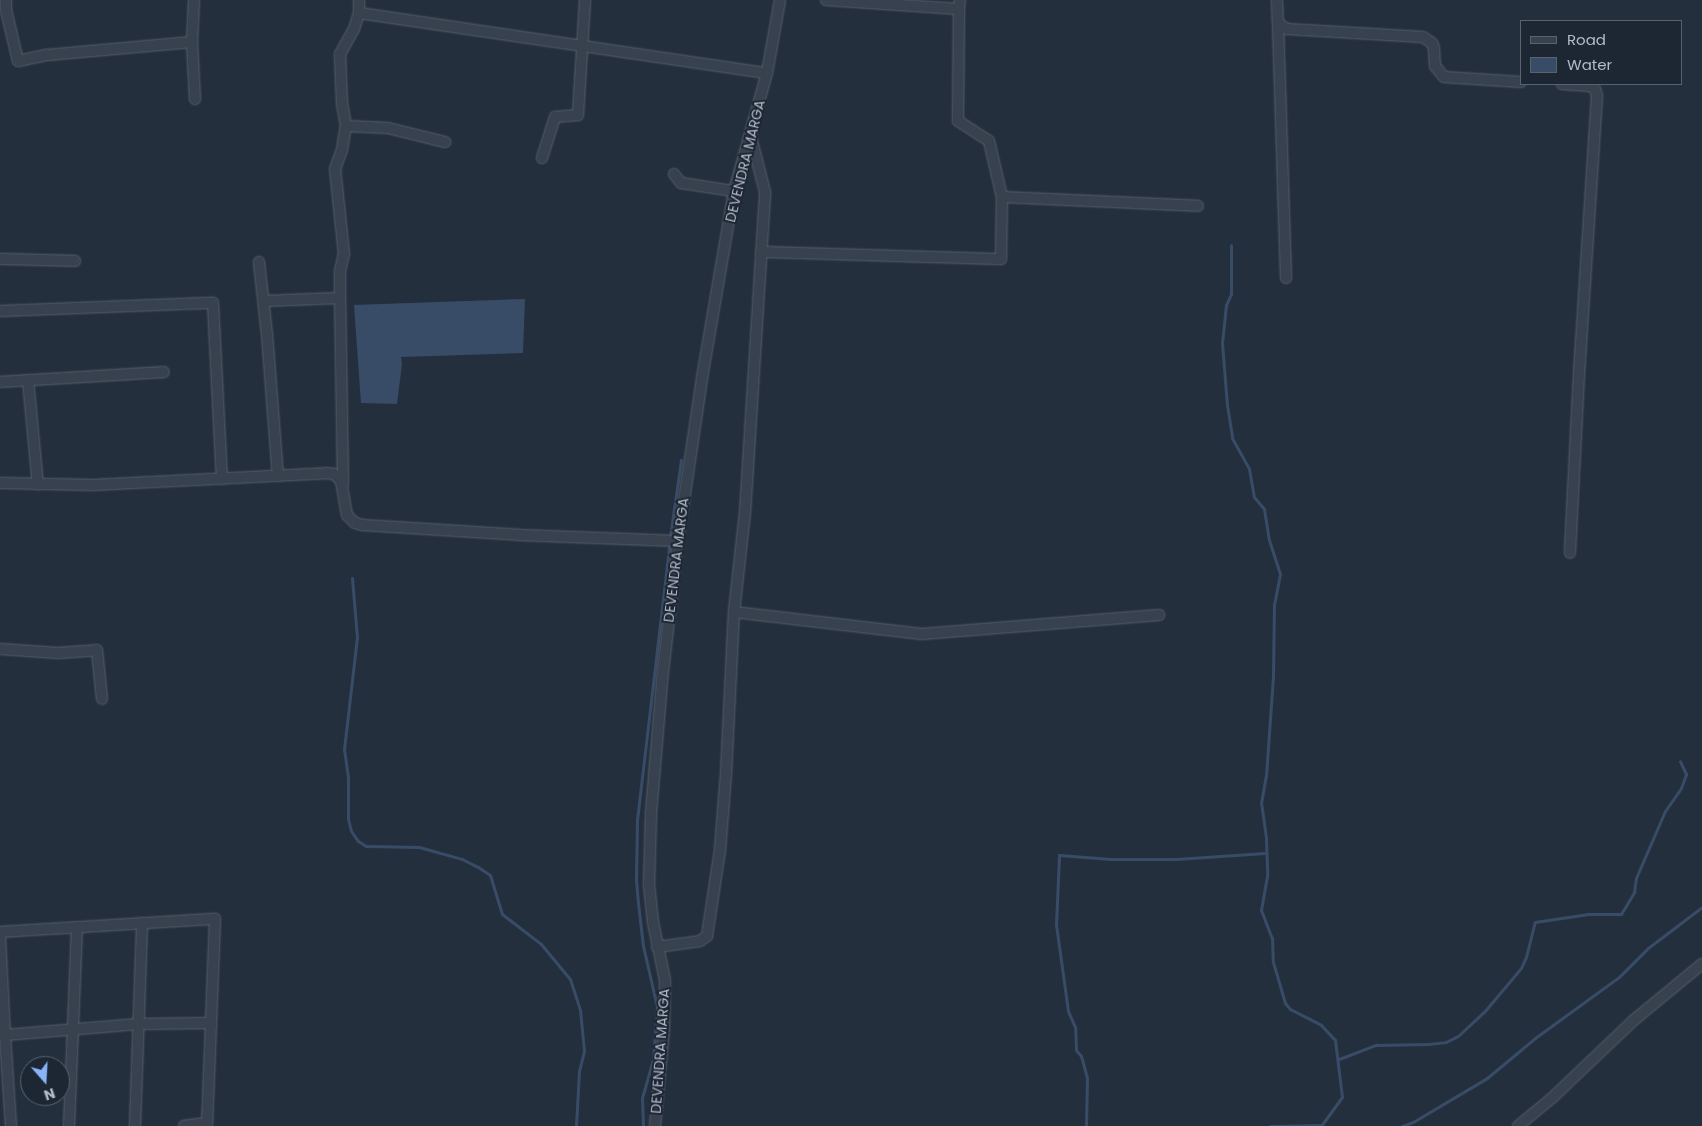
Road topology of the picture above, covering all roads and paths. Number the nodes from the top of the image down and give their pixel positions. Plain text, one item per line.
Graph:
1 (194, 0) edge
2 (359, 0) edge
3 (585, 0) edge
4 (780, 0) edge
5 (826, 0) edge
6 (1277, 0) edge
7 (960, 4) edge
8 (4, 7) edge
9 (359, 12) junction
10 (1278, 23) junction
11 (192, 42) junction
12 (584, 46) junction
13 (767, 73) junction
14 (1520, 82) edge
15 (1576, 85) edge
16 (195, 99) dead end
17 (346, 126) junction
18 (751, 136) junction
19 (445, 142) dead end
20 (542, 158) dead end
21 (674, 174) dead end
22 (734, 191) junction
23 (1002, 197) junction
24 (1198, 206) dead end
25 (761, 252) junction
26 (0, 259) edge
27 (75, 261) dead end
28 (259, 262) dead end
29 (1286, 278) dead end
30 (340, 298) junction
31 (264, 301) junction
32 (0, 311) edge
33 (164, 372) dead end
34 (28, 380) junction
35 (0, 382) edge
36 (278, 476) junction
37 (222, 478) junction
38 (0, 483) edge
39 (38, 485) junction
40 (343, 487) junction
41 (678, 541) junction
42 (1570, 553) dead end
43 (734, 612) junction
44 (1159, 615) dead end
45 (0, 649) edge
46 (102, 699) dead end
47 (142, 923) junction
48 (77, 927) junction
49 (0, 932) edge
50 (0, 937) edge
51 (658, 947) junction
52 (1702, 964) edge
53 (211, 1023) junction
54 (140, 1024) junction
55 (74, 1030) junction
56 (2, 1035) edge
57 (11, 1126) edge
58 (69, 1126) edge
59 (135, 1126) edge
60 (184, 1126) edge
61 (655, 1126) edge
62 (1518, 1126) edge

1 - 11 street
2 - 9 street
3 - 12 street
4 - 13 street, DEVENDRA MARGA
5 - 7 street
6 - 10 street
7 - 23 street
8 - 11 street
9 - 12 street
9 - 17 street
10 - 14 street
10 - 29 street
11 - 16 street
12 - 13 street
12 - 20 street
13 - 18 street, DEVENDRA MARGA
15 - 42 street
17 - 19 street
17 - 30 street
18 - 22 street, DEVENDRA MARGA
18 - 25 street
21 - 22 street
22 - 41 street, DEVENDRA MARGA
23 - 24 street
23 - 25 street
25 - 43 street
26 - 27 street
28 - 31 street
30 - 31 street
30 - 40 street
31 - 36 street
32 - 37 street
33 - 34 street
34 - 35 street
34 - 39 street
36 - 37 street
36 - 40 street
37 - 39 street
38 - 39 street
40 - 41 street
41 - 51 street, DEVENDRA MARGA
43 - 44 street
43 - 51 street
45 - 46 street
47 - 48 street
47 - 53 street
47 - 54 street
48 - 49 street
48 - 55 street
50 - 56 street
51 - 61 street, DEVENDRA MARGA
52 - 62 street
53 - 54 street
53 - 60 street
54 - 55 street
54 - 59 street
55 - 56 street
55 - 58 street
56 - 57 street

